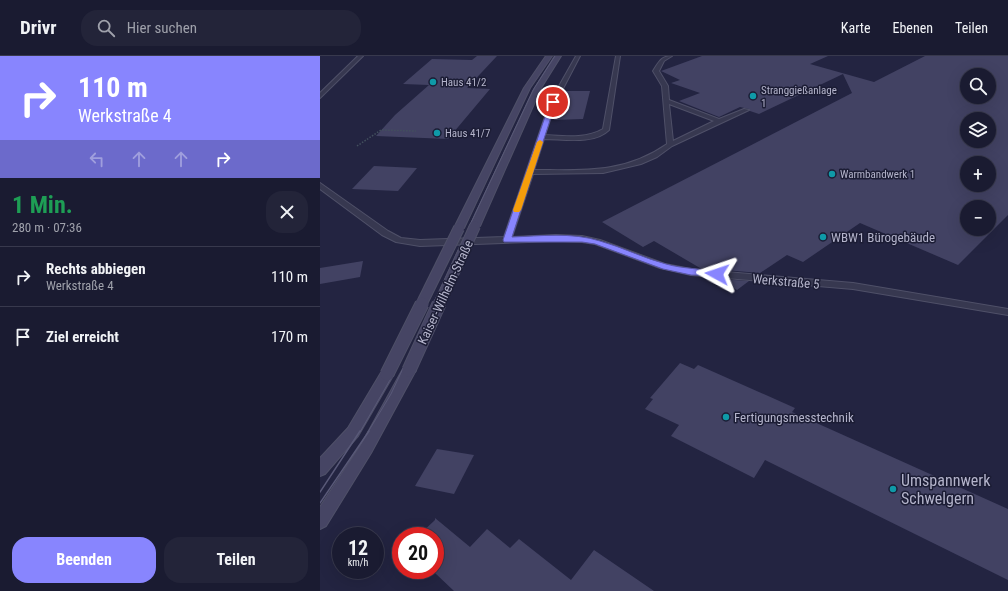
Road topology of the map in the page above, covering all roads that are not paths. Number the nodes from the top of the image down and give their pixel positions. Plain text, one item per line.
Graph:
1 (361, 56) edge
2 (549, 56) edge
3 (558, 56) edge
4 (578, 56) edge
5 (618, 56) edge
6 (670, 56) edge
7 (320, 96) edge
8 (667, 101) junction
9 (746, 110) dead end
10 (719, 122) junction
11 (542, 137) junction
12 (670, 145) junction
13 (530, 172) junction
14 (320, 185) edge
15 (507, 240) junction
16 (1008, 312) edge
17 (320, 469) edge
18 (320, 522) edge

1 - 7 lane
2 - 17 main road, Kaiser-Wilhelm-Straße, bridge
3 - 18 main road, Kaiser-Wilhelm-Straße, bridge
4 - 11 lane
5 - 11 lane
6 - 8 lane
8 - 10 lane
8 - 12 lane
9 - 10 lane
10 - 12 lane
11 - 13 lane
12 - 13 lane
13 - 15 lane
14 - 15 lane, Werkstraße 5
15 - 16 lane, Werkstraße 5

